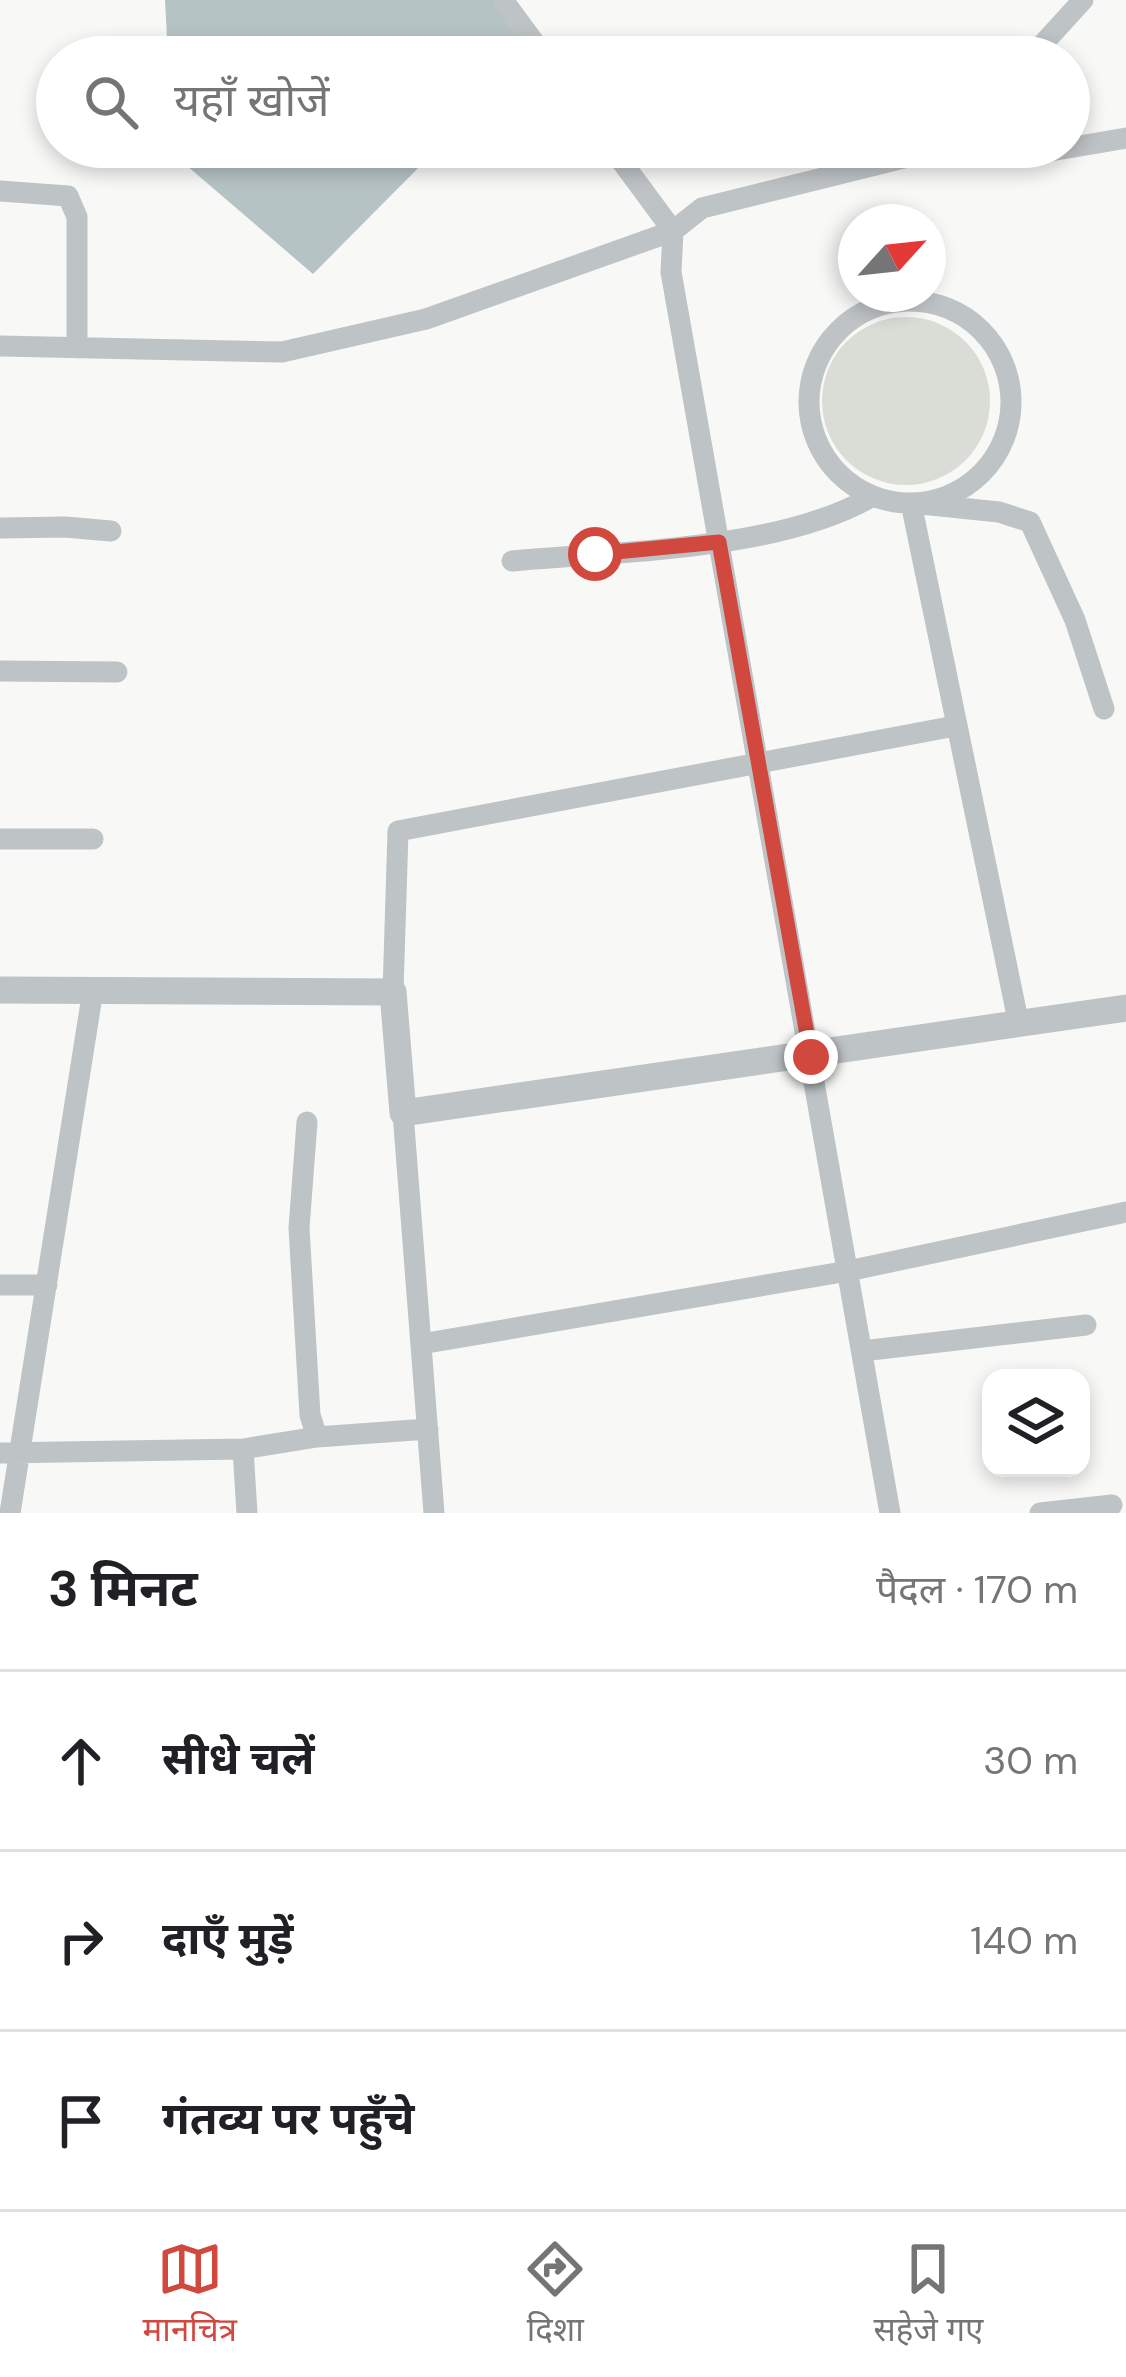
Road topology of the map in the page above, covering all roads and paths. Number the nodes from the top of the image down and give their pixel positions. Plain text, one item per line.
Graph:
1 (503, 0) edge
2 (1083, 0) edge
3 (530, 36) edge
4 (1050, 36) edge
5 (1126, 138) edge
6 (1090, 144) edge
7 (626, 168) edge
8 (863, 168) edge
9 (0, 191) edge
10 (673, 231) junction
11 (0, 346) edge
12 (76, 348) junction
13 (873, 496) junction
14 (911, 503) junction
15 (0, 528) edge
16 (111, 531) dead end
17 (719, 542) junction
18 (512, 561) dead end
19 (0, 671) edge
20 (117, 672) dead end
21 (1104, 709) dead end
22 (955, 726) junction
23 (759, 764) junction
24 (0, 839) edge
25 (93, 839) dead end
26 (0, 990) edge
27 (93, 990) junction
28 (393, 992) junction
29 (1126, 1008) edge
30 (1019, 1025) junction
31 (811, 1057) junction
32 (403, 1113) junction
33 (307, 1122) dead end
34 (1126, 1212) edge
35 (848, 1271) junction
36 (0, 1285) edge
37 (47, 1285) junction
38 (1086, 1325) dead end
39 (421, 1344) junction
40 (862, 1352) junction
41 (428, 1429) junction
42 (317, 1437) junction
43 (243, 1449) junction
44 (10, 1454) edge
45 (1112, 1504) dead end
46 (10, 1513) edge
47 (248, 1513) edge
48 (434, 1513) edge
49 (890, 1513) edge
50 (1040, 1513) edge

1 - 3 street
2 - 4 street
5 - 6 street
7 - 10 street
8 - 10 street
9 - 12 street
10 - 12 street
10 - 17 street
11 - 12 street
13 - 14 street
13 - 14 street
13 - 17 street
14 - 21 street
14 - 22 street
15 - 16 street
17 - 18 street
17 - 23 street
19 - 20 street
22 - 23 street
22 - 30 street
23 - 28 street
23 - 31 street
24 - 25 street
26 - 27 street
27 - 28 street
27 - 37 street
28 - 32 street
29 - 30 street
30 - 31 street
31 - 32 street
31 - 35 street
32 - 39 street
33 - 42 street
34 - 35 street
35 - 39 street
35 - 40 street
36 - 37 street
37 - 44 street
38 - 40 street
39 - 41 street
40 - 49 street
41 - 42 street
41 - 48 street
42 - 43 street
43 - 44 street
43 - 47 street
44 - 46 street
45 - 50 street

